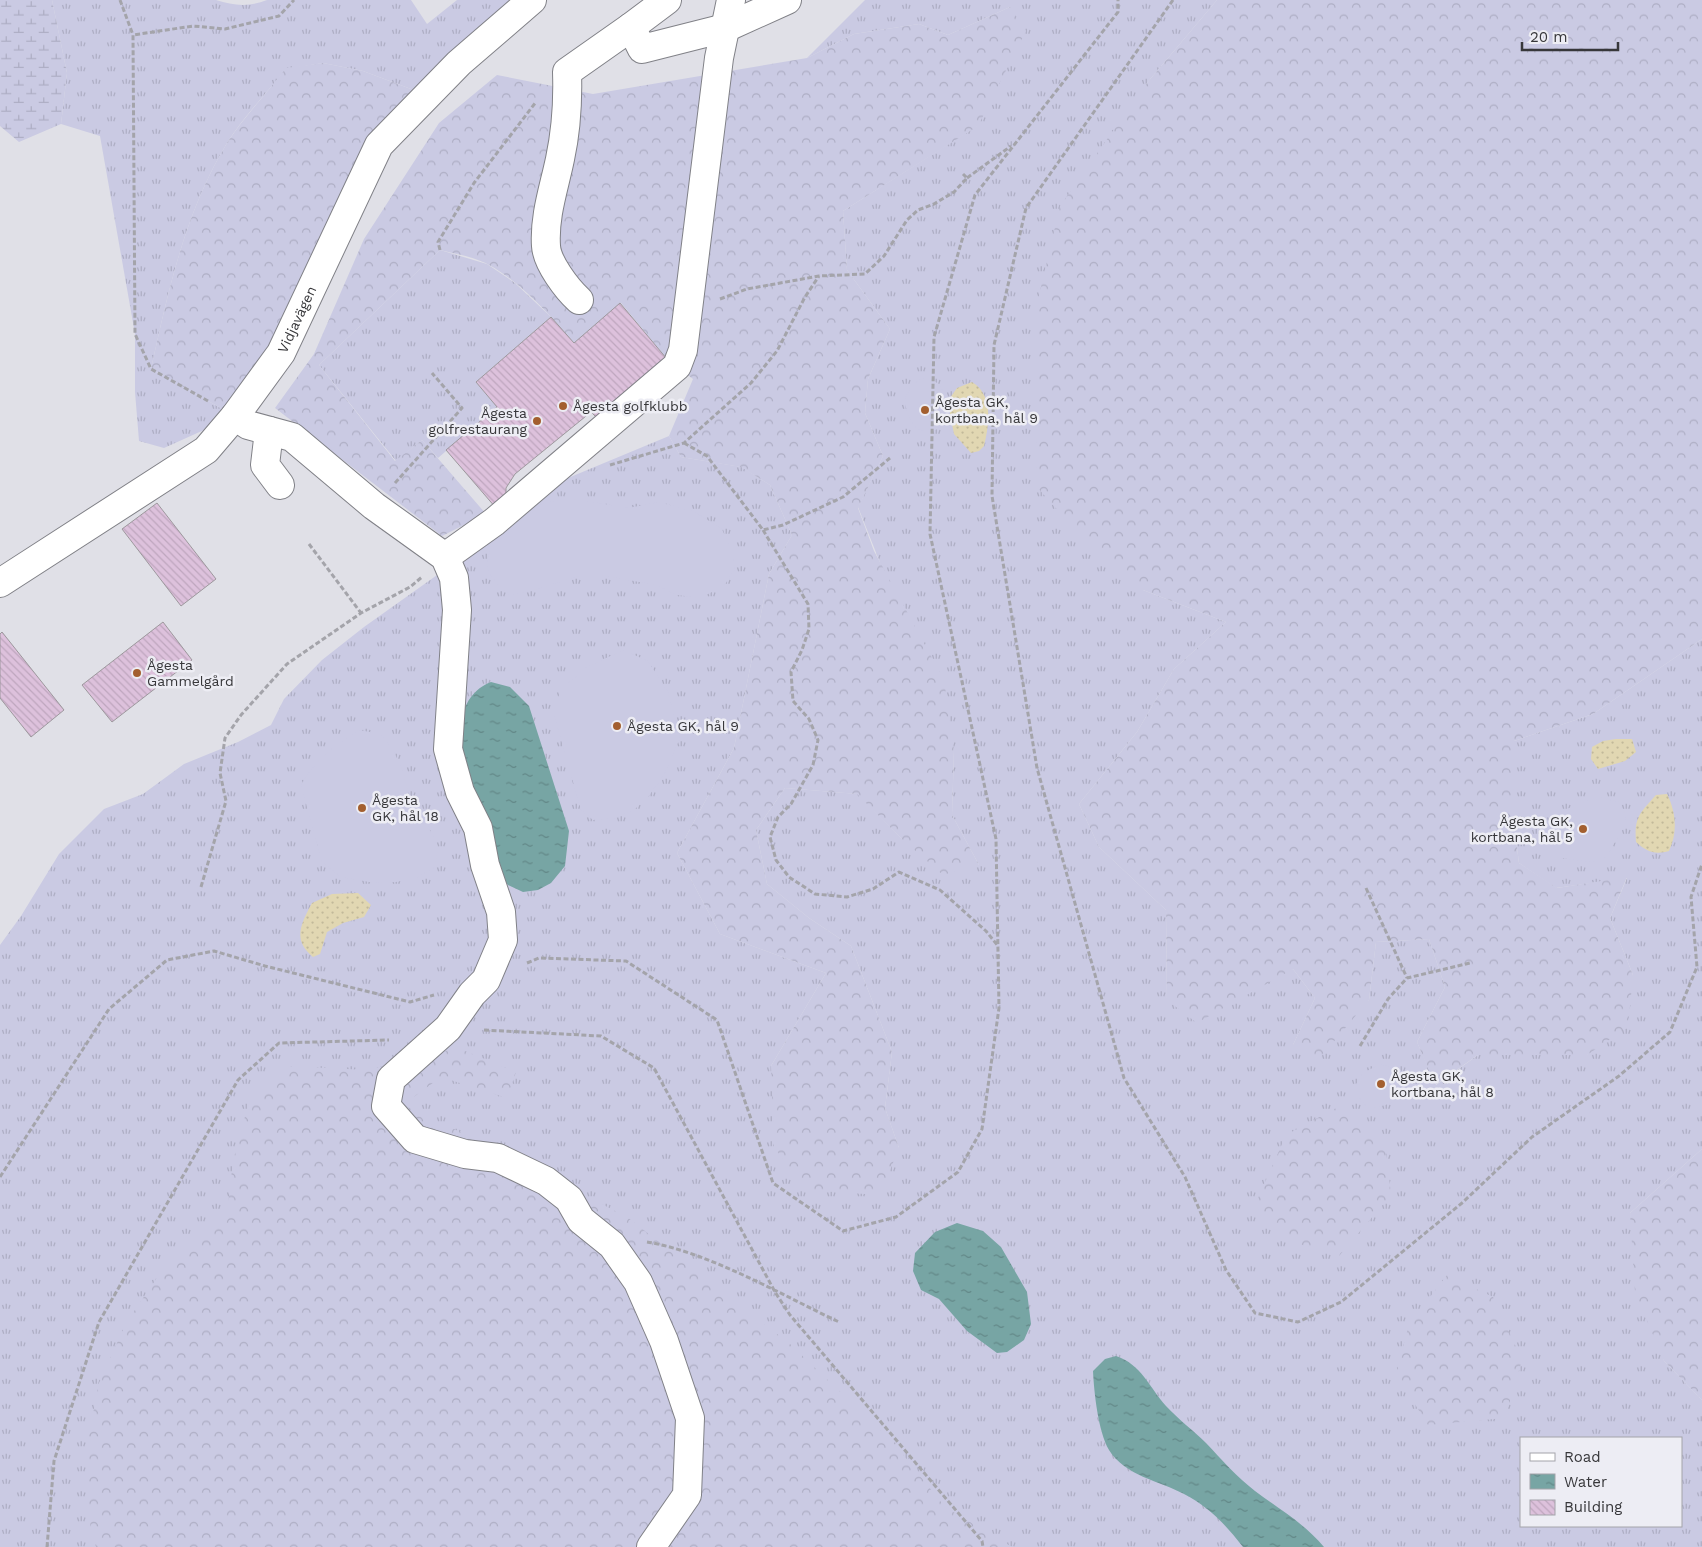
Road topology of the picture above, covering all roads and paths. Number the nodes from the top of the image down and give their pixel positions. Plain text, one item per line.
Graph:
1 (120, 0) edge
2 (294, 0) edge
3 (532, 0) edge
4 (667, 0) edge
5 (731, 0) edge
6 (787, 0) edge
7 (1118, 0) edge
8 (1173, 0) edge
9 (631, 27) junction
10 (725, 28) junction
11 (133, 35) junction
12 (567, 72) junction
13 (1016, 143) junction
14 (963, 174) dead end
15 (967, 178) junction
16 (440, 250) dead end
17 (819, 276) junction
18 (579, 300) dead end
19 (688, 310) junction
20 (432, 373) dead end
21 (235, 416) junction
22 (269, 431) junction
23 (684, 443) junction
24 (890, 458) dead end
25 (608, 466) dead end
26 (280, 485) dead end
27 (374, 506) junction
28 (763, 530) junction
29 (309, 544) dead end
30 (445, 557) junction
31 (0, 583) edge
32 (361, 613) junction
33 (1702, 864) edge
34 (201, 887) dead end
35 (1366, 888) dead end
36 (998, 947) junction
37 (539, 958) dead end
38 (1470, 963) dead end
39 (1406, 978) junction
40 (438, 994) dead end
41 (448, 1028) junction
42 (396, 1039) dead end
43 (1360, 1046) dead end
44 (0, 1177) edge
45 (612, 1245) junction
46 (775, 1292) junction
47 (839, 1322) dead end
48 (47, 1547) edge
49 (651, 1547) edge
50 (983, 1547) edge

1 - 11 path
2 - 11 path
3 - 21 street, Vidjavägen
4 - 9 street
5 - 10 street
6 - 10 street
7 - 13 path
8 - 33 path
9 - 10 street
9 - 12 street
10 - 19 street
11 - 21 path
12 - 16 path
12 - 18 street
13 - 15 path
13 - 36 path
14 - 15 path
15 - 17 path
17 - 19 path
17 - 23 path
19 - 30 street
20 - 27 path
21 - 22 street
21 - 31 street, Vidjavägen
22 - 26 street
22 - 27 street
23 - 25 path
23 - 28 path
24 - 28 path
27 - 30 street
28 - 36 path
29 - 32 path
30 - 32 path
30 - 41 street
32 - 34 path
35 - 39 path
36 - 37 path
38 - 39 path
39 - 43 path
40 - 44 path
41 - 45 street
41 - 46 path
42 - 48 path
45 - 46 path
45 - 49 street
46 - 47 path
46 - 50 path

